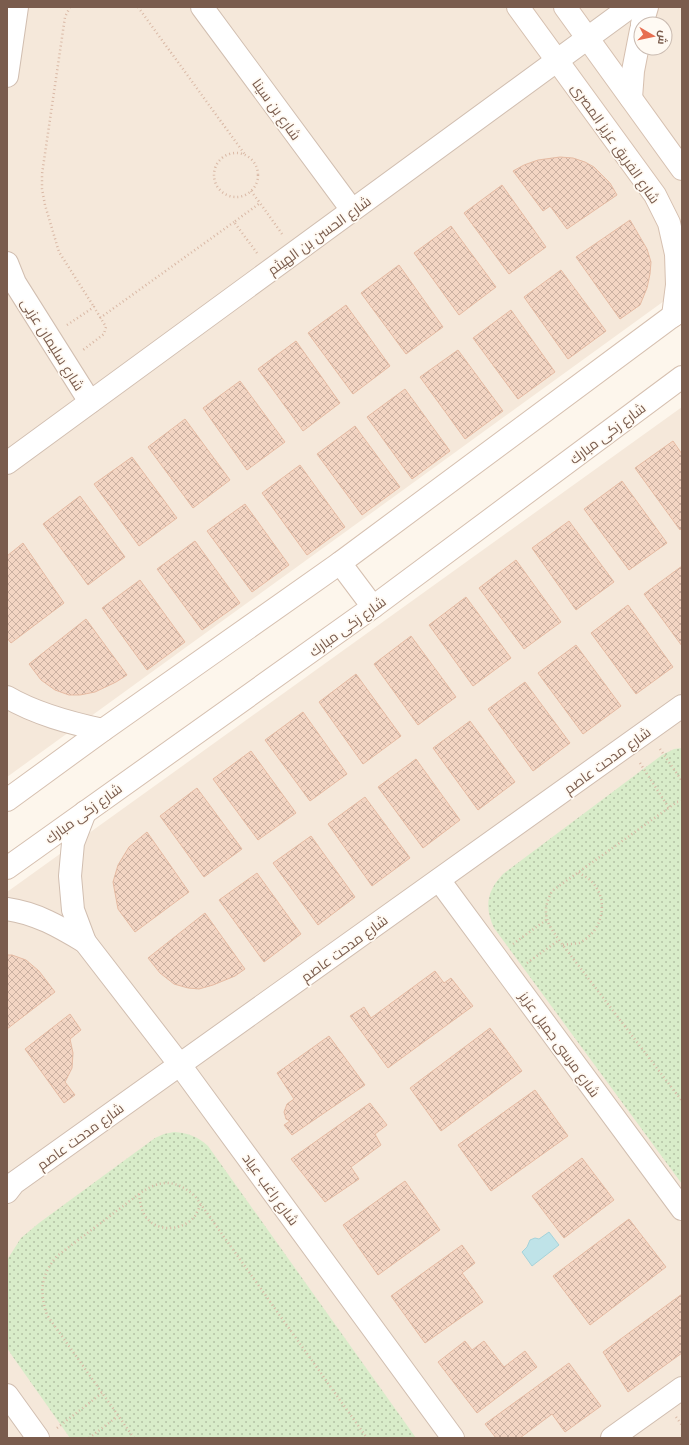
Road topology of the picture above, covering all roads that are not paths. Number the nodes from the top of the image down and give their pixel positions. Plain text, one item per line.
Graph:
1 (17, 7) edge
2 (202, 7) edge
3 (518, 7) edge
4 (565, 7) edge
5 (630, 7) edge
6 (587, 38) junction
7 (636, 56) edge
8 (557, 60) junction
9 (7, 76) edge
10 (631, 98) junction
11 (682, 169) edge
12 (352, 210) junction
13 (7, 263) edge
14 (677, 313) edge
15 (682, 377) edge
16 (90, 402) junction
17 (7, 463) edge
18 (340, 563) junction
19 (373, 607) junction
20 (7, 697) edge
21 (682, 706) edge
22 (103, 730) junction
23 (7, 800) edge
24 (85, 812) junction
25 (7, 868) edge
26 (439, 880) junction
27 (7, 909) edge
28 (85, 942) junction
29 (180, 1065) junction
30 (7, 1192) edge
31 (682, 1209) edge
32 (682, 1388) edge
33 (7, 1396) edge
34 (47, 1434) edge
35 (453, 1438) edge
36 (612, 1438) edge

1 - 9 street
2 - 12 street, شارع بن سينا
3 - 8 street, شارع الفريق عزيز المصرى
4 - 6 street
5 - 6 street, شارع الحسن بن الهيثم
6 - 8 street, شارع الحسن بن الهيثم
6 - 10 street
7 - 10 street
8 - 12 street, شارع الحسن بن الهيثم
8 - 14 street, شارع الفريق عزيز المصرى
10 - 11 street
12 - 16 street, شارع الحسن بن الهيثم
13 - 16 street, شارع سليمان عزبى
14 - 18 street
15 - 19 street, شارع زكى مبارك
16 - 17 street, شارع الحسن بن الهيثم
18 - 19 street
18 - 22 street
19 - 24 street, شارع زكى مبارك
20 - 22 street
21 - 26 street, شارع مدحت عاصم
22 - 23 street
24 - 25 street, شارع زكى مبارك
24 - 28 street, شارع راغب عياد
26 - 29 street, شارع مدحت عاصم
26 - 31 street, شارع مرسى جميل عزيز
27 - 28 street, شارع راغب عياد
28 - 29 street, شارع راغب عياد
29 - 30 street, شارع مدحت عاصم
29 - 35 street, شارع راغب عياد
32 - 36 street
33 - 34 street

